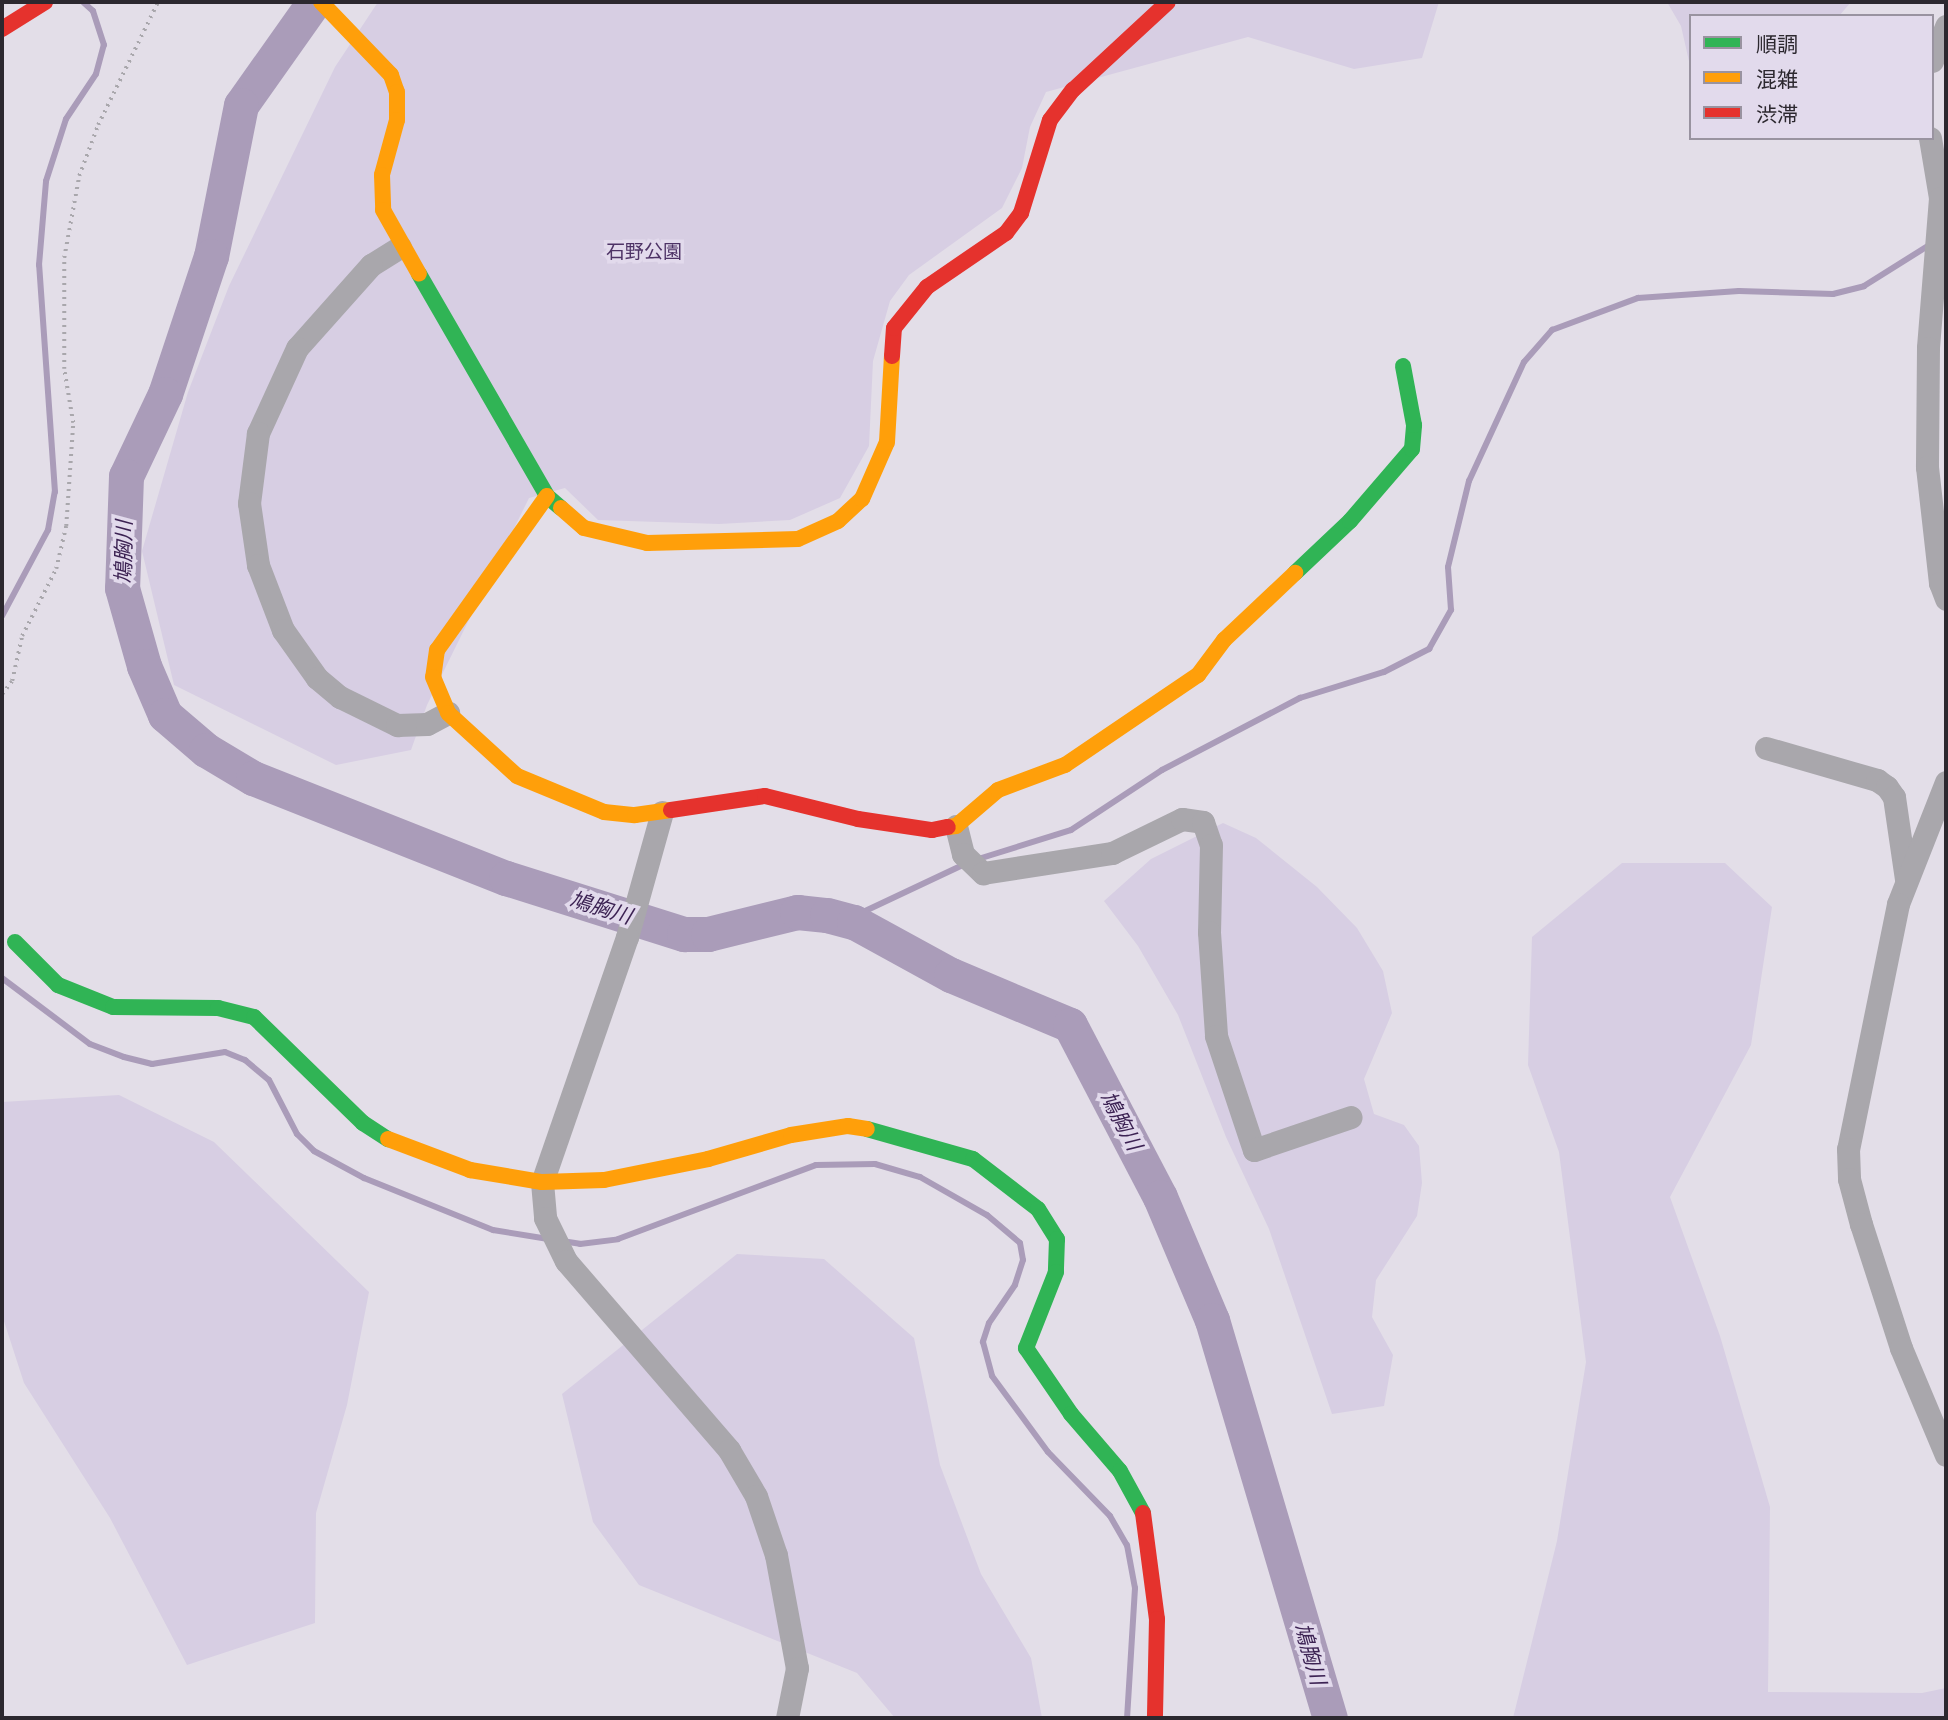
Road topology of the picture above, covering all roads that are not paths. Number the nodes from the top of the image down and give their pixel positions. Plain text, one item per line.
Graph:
1 (45, 2) edge
2 (321, 2) edge
3 (1168, 2) edge
4 (1946, 26) edge
5 (2, 29) edge
6 (1934, 56) edge
7 (1930, 140) edge
8 (1943, 197) edge
9 (400, 247) junction
10 (1403, 366) dead end
11 (547, 496) junction
12 (1946, 599) edge
13 (448, 713) junction
14 (1766, 748) dead end
15 (1946, 782) edge
16 (662, 812) junction
17 (956, 826) junction
18 (1907, 882) junction
19 (15, 942) dead end
20 (1351, 1117) dead end
21 (542, 1182) junction
22 (1946, 1455) edge
23 (787, 1718) edge
24 (1155, 1718) edge

1 - 5 main road
2 - 9 main road
3 - 11 main road
4 - 6 street
7 - 8 street
8 - 12 street
9 - 11 main road
9 - 13 street
10 - 17 main road
11 - 13 main road
13 - 16 main road
14 - 18 street
15 - 18 street
16 - 17 main road
16 - 21 street
17 - 20 street
18 - 22 street
19 - 21 main road
21 - 23 street
21 - 24 main road

